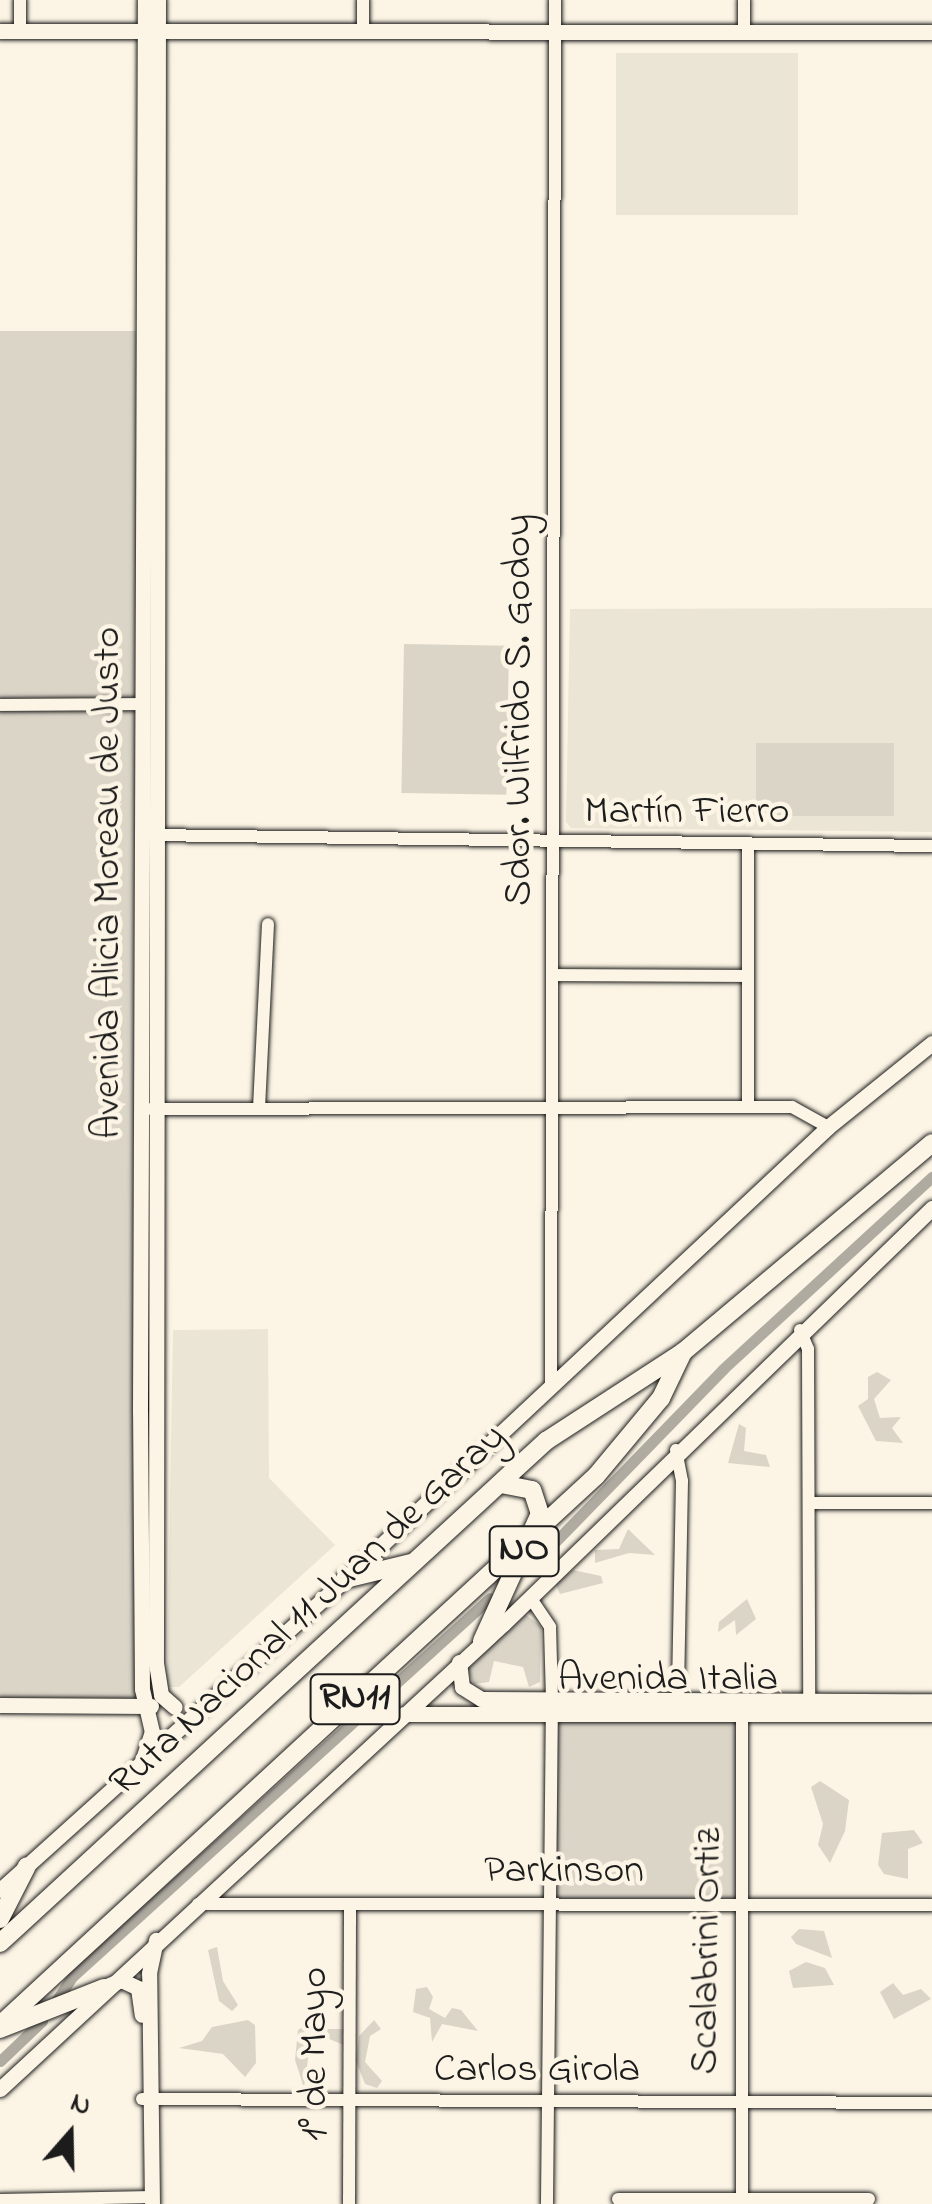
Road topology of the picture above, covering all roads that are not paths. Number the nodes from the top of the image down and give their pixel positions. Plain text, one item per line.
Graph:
1 (20, 0) edge
2 (146, 0) edge
3 (158, 0) edge
4 (363, 0) edge
5 (555, 0) edge
6 (744, 0) edge
7 (0, 31) edge
8 (20, 31) junction
9 (151, 31) junction
10 (363, 32) junction
11 (554, 32) junction
12 (744, 32) junction
13 (932, 32) edge
14 (142, 704) junction
15 (0, 705) edge
16 (148, 835) junction
17 (553, 844) junction
18 (748, 846) junction
19 (932, 846) edge
20 (268, 924) dead end
21 (552, 975) junction
22 (748, 976) junction
23 (932, 1042) edge
24 (748, 1107) junction
25 (259, 1108) junction
26 (551, 1108) junction
27 (148, 1109) junction
28 (828, 1126) junction
29 (932, 1143) edge
30 (932, 1208) edge
31 (800, 1330) junction
32 (683, 1352) junction
33 (551, 1388) junction
34 (676, 1450) junction
35 (500, 1484) junction
36 (809, 1503) junction
37 (932, 1503) edge
38 (530, 1538) junction
39 (412, 1563) junction
40 (346, 1579) junction
41 (530, 1597) junction
42 (482, 1641) junction
43 (459, 1662) junction
44 (678, 1699) junction
45 (809, 1700) junction
46 (932, 1700) edge
47 (0, 1704) edge
48 (144, 1706) junction
49 (552, 1706) junction
50 (742, 1706) junction
51 (175, 1707) junction
52 (200, 1710) junction
53 (404, 1714) junction
54 (932, 1714) edge
55 (142, 1762) junction
56 (27, 1866) junction
57 (0, 1890) edge
58 (195, 1904) junction
59 (350, 1904) junction
60 (550, 1904) junction
61 (742, 1904) junction
62 (932, 1904) edge
63 (0, 1918) edge
64 (156, 1940) junction
65 (0, 1944) edge
66 (104, 1988) junction
67 (0, 2027) edge
68 (0, 2089) edge
69 (147, 2098) junction
70 (738, 2103) junction
71 (932, 2103) edge
72 (347, 2104) junction
73 (545, 2104) junction
74 (618, 2199) dead end
75 (869, 2199) dead end
76 (0, 2200) edge
77 (147, 2201) edge
78 (742, 2201) edge
79 (349, 2204) edge
80 (547, 2204) edge

1 - 8 street
2 - 9 main road, Avenida Alicia Moreau de Justo
3 - 9 main road, Avenida Alicia Moreau de Justo
4 - 10 street
5 - 11 street, Sdor. Wilfrido S. Godoy
6 - 12 street
7 - 8 main road
8 - 9 main road
9 - 10 main road
9 - 14 main road, Avenida Alicia Moreau de Justo
9 - 16 main road, Avenida Alicia Moreau de Justo
10 - 11 main road
11 - 12 main road
11 - 17 street, Sdor. Wilfrido S. Godoy
12 - 13 main road
14 - 15 street
14 - 16 main road, Avenida Alicia Moreau de Justo
16 - 17 street, Martín Fierro
16 - 27 main road, Avenida Alicia Moreau de Justo
17 - 18 street, Martín Fierro
17 - 21 street, Sdor. Wilfrido S. Godoy
18 - 19 street, Martín Fierro
18 - 22 street
20 - 25 street
21 - 22 street
21 - 26 street, Sdor. Wilfrido S. Godoy
22 - 24 street
23 - 28 main road
24 - 26 street
24 - 28 street
25 - 26 street
25 - 27 street
26 - 33 street, Sdor. Wilfrido S. Godoy
27 - 48 main road, Avenida Alicia Moreau de Justo
27 - 51 main road, Avenida Alicia Moreau de Justo
28 - 33 main road
29 - 32 highway, Ruta Nacional 11 Juan de Garay / RN11
30 - 31 main road
31 - 34 main road
31 - 36 street
32 - 35 highway, Ruta Nacional 11 Juan de Garay / RN11
32 - 38 highway, Ruta Nacional 11 Juan de Garay / RN11
33 - 40 main road
34 - 41 main road
34 - 44 street
35 - 38 highway, NO
35 - 39 highway, Ruta Nacional 11 Juan de Garay / RN11
36 - 37 street
36 - 45 street
38 - 42 highway, NO
38 - 67 highway, Ruta Nacional 11 Juan de Garay / RN11
39 - 40 highway
39 - 65 highway, Ruta Nacional 11 Juan de Garay / RN11
40 - 52 main road
41 - 42 main road
41 - 49 street
42 - 43 main road
43 - 49 main road, Avenida Italia
43 - 53 main road
44 - 49 main road, Avenida Italia
44 - 50 main road, Avenida Italia
45 - 46 main road, Avenida Italia
45 - 50 main road, Avenida Italia
47 - 48 main road
48 - 51 main road
48 - 55 main road, Avenida Alicia Moreau de Justo
49 - 50 main road, Avenida Italia
49 - 53 main road, Avenida Italia
49 - 60 street
50 - 54 main road, Avenida Italia
50 - 61 street, Scalabrini Ortiz
51 - 52 main road
52 - 55 main road
53 - 58 main road
55 - 56 main road
56 - 57 main road
56 - 63 highway
58 - 59 street, Parkinson
58 - 64 main road
59 - 60 street, Parkinson
59 - 72 street, 1° de Mayo
60 - 61 street, Parkinson
60 - 73 street
61 - 62 street, Parkinson
61 - 70 street, Scalabrini Ortiz
64 - 66 main road
64 - 69 main road
66 - 67 highway
66 - 68 main road
66 - 69 main road
69 - 72 street, Carlos Girola
69 - 77 main road
70 - 71 street, Carlos Girola
70 - 73 street, Carlos Girola
70 - 78 street, Scalabrini Ortiz
72 - 73 street, Carlos Girola
72 - 79 street, 1° de Mayo
73 - 80 street
74 - 78 street
75 - 78 street
76 - 77 street

